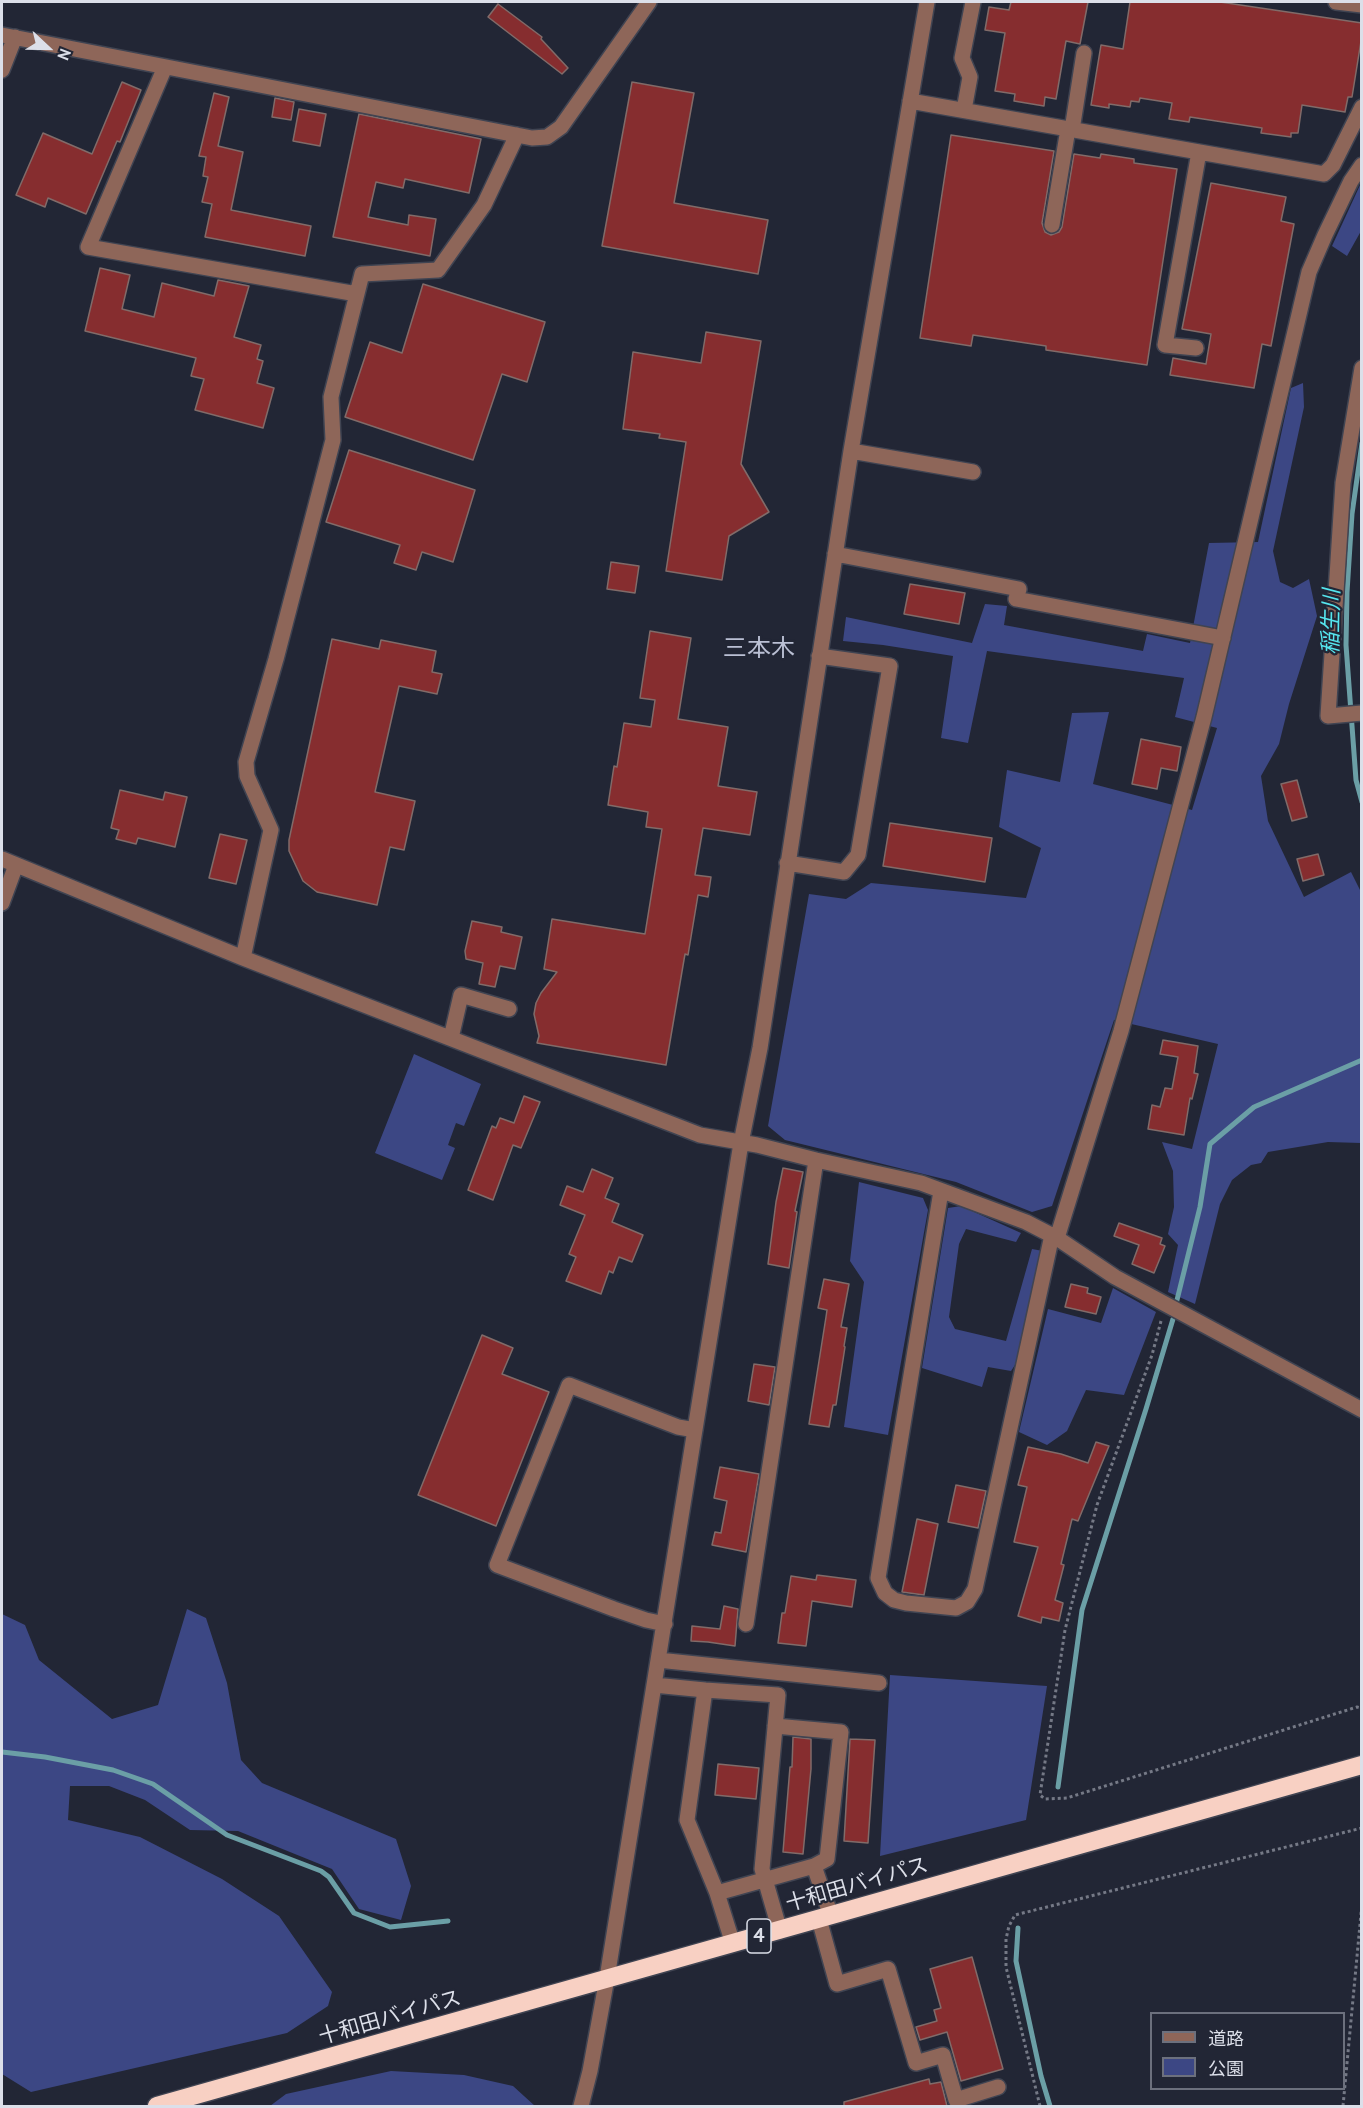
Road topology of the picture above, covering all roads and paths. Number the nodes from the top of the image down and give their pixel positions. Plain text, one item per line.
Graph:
1 (649, 2) edge
2 (927, 2) edge
3 (972, 2) edge
4 (1336, 2) edge
5 (1362, 5) edge
6 (8, 36) edge
7 (1084, 53) dead end
8 (165, 66) junction
9 (2, 70) edge
10 (910, 101) junction
11 (1362, 107) edge
12 (964, 111) junction
13 (1070, 129) junction
14 (517, 135) junction
15 (1200, 152) junction
16 (1362, 165) edge
17 (1052, 225) dead end
18 (357, 294) junction
19 (1196, 348) dead end
20 (1362, 368) edge
21 (851, 452) junction
22 (973, 472) dead end
23 (835, 554) junction
24 (1223, 638) junction
25 (819, 656) junction
26 (1361, 713) edge
27 (9, 862) edge
28 (787, 863) junction
29 (2, 903) edge
30 (243, 958) junction
31 (508, 1009) dead end
32 (451, 1038) junction
33 (741, 1143) junction
34 (816, 1160) junction
35 (941, 1191) junction
36 (1055, 1237) junction
37 (1166, 1305) junction
38 (1362, 1410) edge
39 (695, 1430) junction
40 (665, 1624) junction
41 (746, 1624) dead end
42 (658, 1660) junction
43 (879, 1683) dead end
44 (654, 1686) junction
45 (705, 1689) junction
46 (1362, 1708) edge
47 (775, 1726) junction
48 (1362, 1765) edge
49 (1362, 1828) edge
50 (814, 1866) junction
51 (766, 1881) junction
52 (717, 1893) junction
53 (1362, 1903) edge
54 (825, 1918) junction
55 (780, 1930) junction
56 (733, 1944) junction
57 (607, 1978) junction
58 (1345, 2085) edge
59 (998, 2087) dead end
60 (1344, 2090) edge
61 (157, 2106) edge
62 (581, 2106) edge
63 (1040, 2106) edge
64 (1343, 2106) edge

1 - 14 street
2 - 10 street
3 - 12 street
4 - 5 street
6 - 8 street
6 - 9 street
7 - 13 street
8 - 14 street
8 - 18 street
10 - 12 street
10 - 21 street
11 - 15 street
12 - 13 street
13 - 15 street
13 - 17 street
14 - 18 street
15 - 19 street
16 - 24 street
18 - 30 street
20 - 26 street
21 - 22 street
21 - 23 street
23 - 24 street
23 - 25 street
24 - 36 street
25 - 28 street
25 - 28 street
27 - 29 street
27 - 30 street
28 - 33 street
30 - 32 street
31 - 32 street
32 - 33 street
33 - 34 street
33 - 39 street
34 - 35 street
34 - 41 street
35 - 36 street
35 - 36 street
36 - 37 street
37 - 38 street
37 - 46 path
39 - 40 street
39 - 40 street
40 - 42 street
42 - 43 street
42 - 44 street
44 - 45 street
44 - 57 street
45 - 47 street
45 - 52 street
47 - 50 street
47 - 51 street
48 - 54 highway, 十和田バイパス / 4
49 - 63 path
50 - 51 street
50 - 54 street
51 - 52 street
51 - 55 street
52 - 56 street
53 - 58 path
54 - 55 highway, 十和田バイパス / 4
54 - 59 street
55 - 56 highway, 十和田バイパス / 4
56 - 57 highway, 十和田バイパス / 4
57 - 61 highway, 十和田バイパス / 4
57 - 62 street
60 - 64 path

